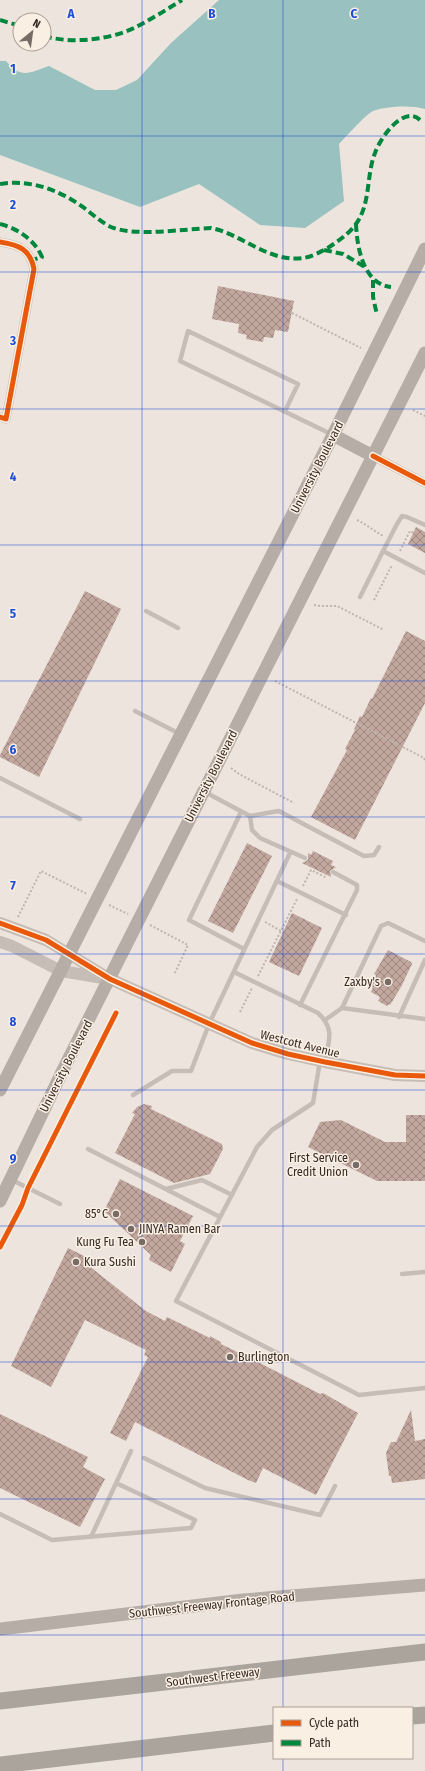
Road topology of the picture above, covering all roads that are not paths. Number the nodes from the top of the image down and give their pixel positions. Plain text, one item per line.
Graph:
1 (0, 242) edge
2 (425, 249) edge
3 (425, 352) edge
4 (285, 411) junction
5 (0, 418) edge
6 (333, 435) junction
7 (373, 456) junction
8 (425, 483) edge
9 (425, 525) edge
10 (383, 551) junction
11 (425, 573) edge
12 (360, 597) dead end
13 (146, 611) dead end
14 (178, 628) dead end
15 (135, 711) dead end
16 (180, 734) junction
17 (0, 778) edge
18 (203, 791) junction
19 (241, 812) junction
20 (250, 816) junction
21 (80, 819) dead end
22 (379, 847) dead end
23 (290, 853) junction
24 (305, 858) dead end
25 (335, 873) road end
26 (277, 881) junction
27 (346, 915) junction
28 (0, 923) edge
29 (425, 941) edge
30 (0, 942) edge
31 (244, 949) junction
32 (69, 955) junction
33 (425, 960) edge
34 (61, 971) junction
35 (234, 972) junction
36 (110, 980) junction
37 (300, 1005) junction
38 (342, 1008) junction
39 (399, 1017) junction
40 (425, 1019) edge
41 (325, 1020) junction
42 (209, 1024) junction
43 (322, 1061) junction
44 (425, 1076) edge
45 (0, 1090) edge
46 (133, 1095) dead end
47 (88, 1149) dead end
48 (10, 1180) junction
49 (166, 1189) junction
50 (232, 1195) junction
51 (0, 1201) edge
52 (60, 1204) dead end
53 (220, 1217) junction
54 (425, 1272) edge
55 (402, 1274) dead end
56 (425, 1388) edge
57 (131, 1451) dead end
58 (144, 1458) dead end
59 (116, 1483) junction
60 (335, 1486) dead end
61 (0, 1514) edge
62 (91, 1537) junction
63 (425, 1585) edge
64 (0, 1629) edge
65 (425, 1652) edge
66 (0, 1701) edge
67 (425, 1715) edge
68 (413, 1716) edge
69 (273, 1733) edge
70 (0, 1766) edge

1 - 5 street
2 - 6 main road, University Boulevard
3 - 7 main road, University Boulevard
4 - 4 lane
4 - 6 lane
6 - 7 main road
6 - 16 main road, University Boulevard
7 - 8 street
7 - 18 main road, University Boulevard
9 - 10 lane
10 - 11 lane
10 - 12 lane
13 - 14 lane
15 - 16 lane
16 - 32 main road, University Boulevard
17 - 21 lane
18 - 19 lane
18 - 36 main road, University Boulevard
19 - 20 lane
19 - 31 lane
20 - 22 lane
20 - 23 lane
23 - 24 lane
23 - 26 lane
25 - 27 lane
26 - 27 lane
26 - 31 lane
27 - 37 lane
28 - 32 street
29 - 38 lane
30 - 34 street
31 - 35 lane
32 - 34 main road, University Boulevard
32 - 36 street
33 - 39 lane
34 - 36 street
34 - 45 main road, University Boulevard
35 - 37 lane
35 - 42 lane
36 - 42 street, Westcott Avenue
36 - 48 main road, University Boulevard
37 - 41 lane
38 - 39 lane
38 - 41 lane
39 - 40 lane
41 - 43 lane
42 - 43 street, Westcott Avenue
42 - 46 lane
43 - 44 street, Westcott Avenue
43 - 50 lane
47 - 49 lane
48 - 51 main road, University Boulevard
48 - 52 lane
49 - 50 lane
49 - 53 lane
50 - 53 lane
53 - 56 lane
54 - 55 lane
57 - 59 lane
58 - 60 lane
59 - 62 lane
59 - 62 lane
61 - 62 lane
63 - 64 main road, Southwest Freeway Frontage Road
65 - 66 highway, Southwest Freeway
67 - 68 highway
69 - 70 highway

